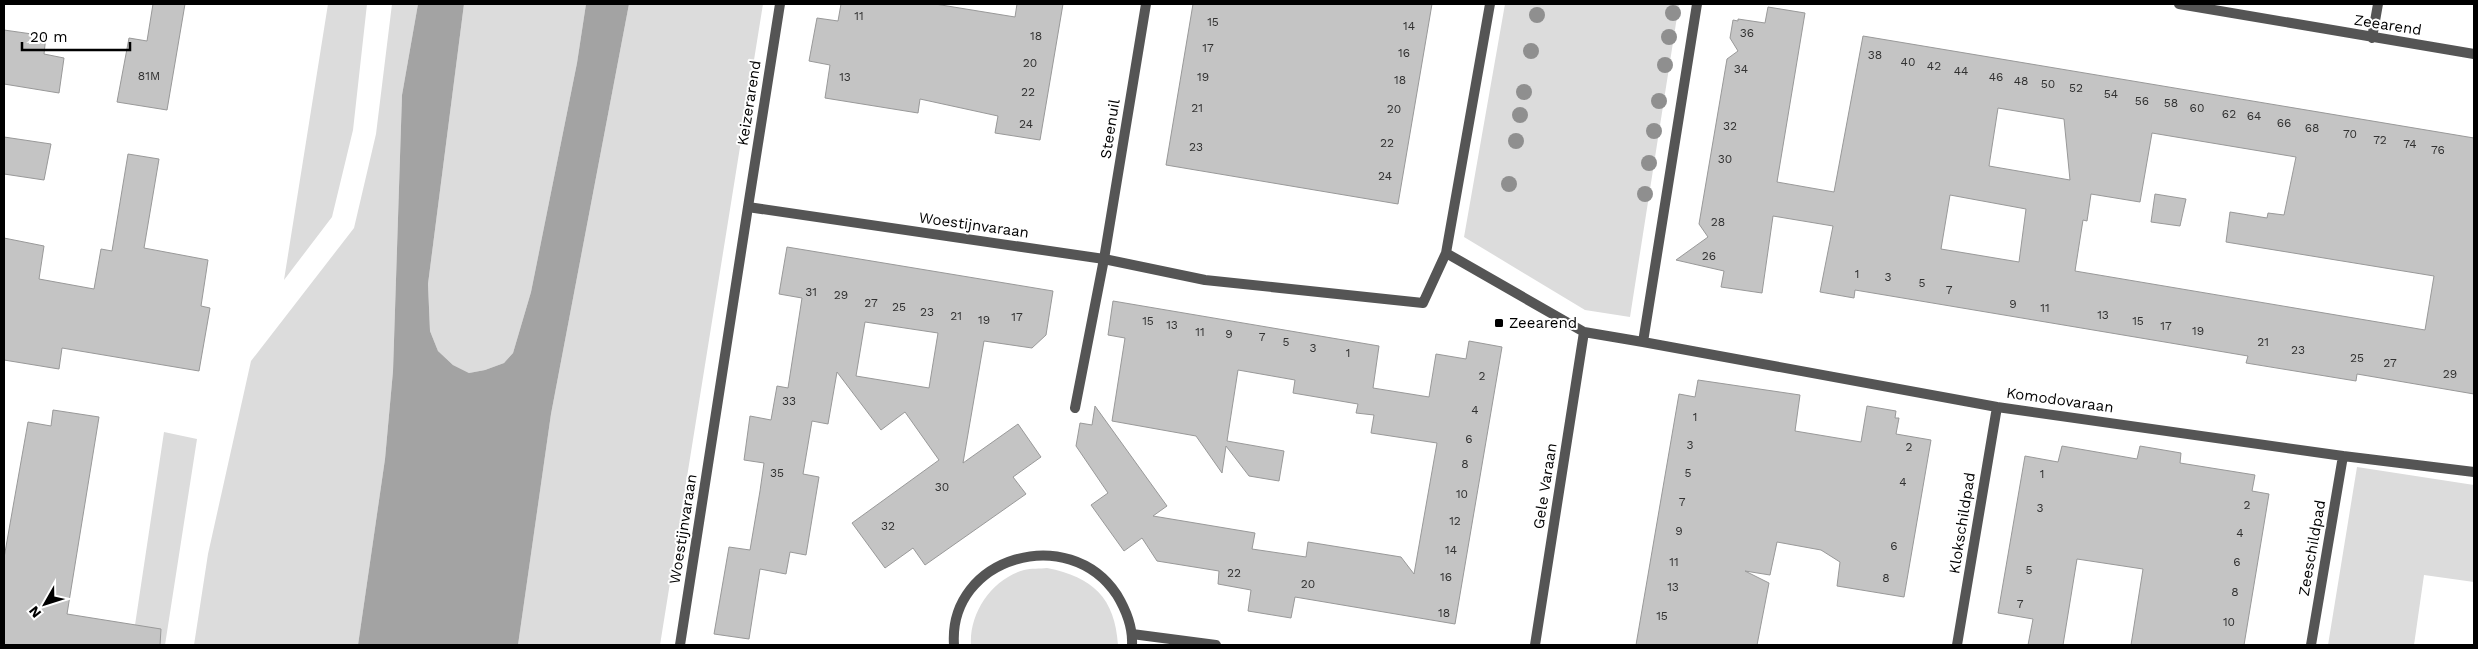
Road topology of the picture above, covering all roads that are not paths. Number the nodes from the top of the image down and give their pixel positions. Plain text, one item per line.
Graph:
1 (780, 4) edge
2 (1146, 4) edge
3 (1490, 4) edge
4 (1697, 4) edge
5 (2179, 4) edge
6 (2378, 4) edge
7 (2372, 38) junction
8 (2474, 54) edge
9 (748, 207) junction
10 (1446, 253) junction
11 (1104, 259) junction
12 (1584, 332) junction
13 (1643, 342) junction
14 (1997, 406) junction
15 (1075, 408) dead end
16 (2343, 456) junction
17 (2474, 472) edge
18 (1132, 640) edge
19 (680, 645) edge
20 (954, 645) edge
21 (1216, 645) edge
22 (1535, 645) edge
23 (1957, 645) edge
24 (2311, 645) edge

1 - 9 street, Keizerarend
2 - 11 street, Steenuil
3 - 10 street
4 - 13 street
5 - 7 street, Zeearend
6 - 7 street
7 - 8 street, Zeearend
9 - 11 street, Woestijnvaraan
9 - 19 street, Woestijnvaraan
10 - 11 street, Woestijnvaraan
10 - 12 street
11 - 15 street, Steenuil
12 - 13 street
12 - 22 street, Gele Varaan
13 - 14 street, Komodovaraan
14 - 16 street, Komodovaraan
14 - 23 street, Klokschildpad
16 - 17 street, Komodovaraan
16 - 24 street, Zeeschildpad
18 - 20 street
18 - 21 street

